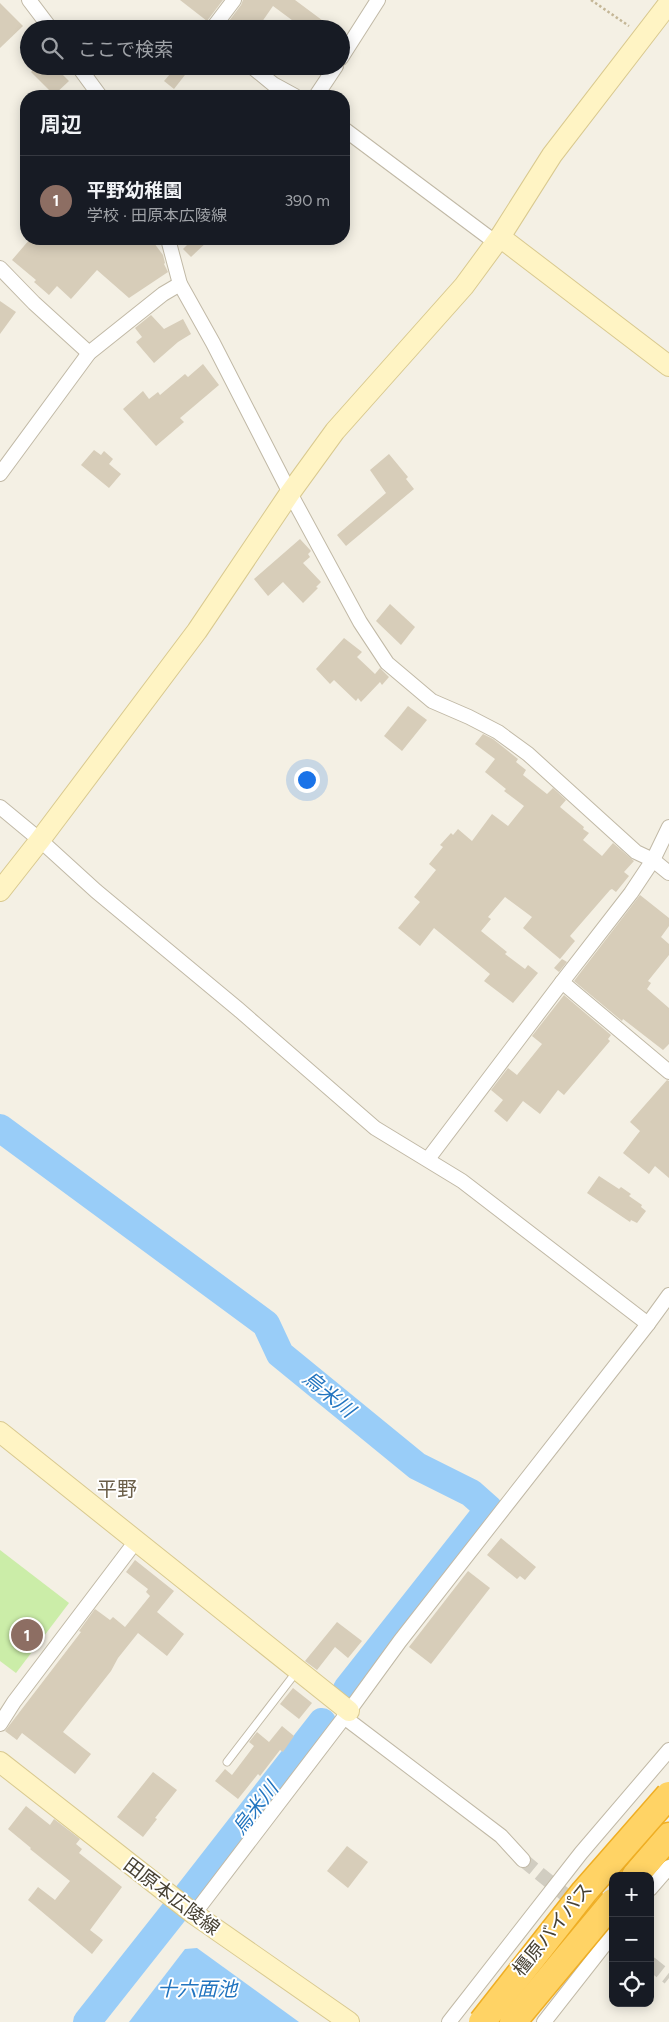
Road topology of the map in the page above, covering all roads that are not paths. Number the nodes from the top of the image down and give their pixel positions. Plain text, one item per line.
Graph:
1 (29, 0) edge
2 (234, 0) edge
3 (378, 0) edge
4 (669, 3) edge
5 (44, 20) edge
6 (219, 20) edge
7 (350, 44) edge
8 (85, 75) edge
9 (262, 75) edge
10 (330, 75) edge
11 (96, 90) edge
12 (284, 90) edge
13 (320, 90) edge
14 (350, 133) edge
15 (498, 240) junction
16 (170, 245) edge
17 (0, 268) edge
18 (180, 284) junction
19 (89, 353) junction
20 (669, 366) edge
21 (0, 474) edge
22 (290, 493) junction
23 (0, 807) edge
24 (669, 827) edge
25 (40, 840) junction
26 (653, 860) junction
27 (669, 873) edge
28 (0, 891) edge
29 (562, 982) junction
30 (669, 1072) edge
31 (428, 1159) junction
32 (669, 1295) edge
33 (648, 1324) junction
34 (0, 1432) edge
35 (136, 1541) junction
36 (298, 1670) junction
37 (346, 1714) junction
38 (0, 1724) edge
39 (669, 1750) edge
40 (0, 1762) edge
41 (227, 1762) dead end
42 (669, 1794) edge
43 (669, 1836) edge
44 (669, 1845) edge
45 (523, 1860) tunnel mouth
46 (669, 1867) edge
47 (638, 1872) edge
48 (646, 1872) edge
49 (654, 1884) edge
50 (609, 1907) edge
51 (194, 1914) junction
52 (609, 1917) edge
53 (609, 1939) edge
54 (349, 2022) edge
55 (449, 2022) edge
56 (480, 2022) edge
57 (514, 2022) edge
58 (521, 2022) edge
59 (544, 2022) edge

1 - 5 street
2 - 6 street
3 - 7 street
4 - 15 street
8 - 11 street
9 - 12 street
10 - 13 street
14 - 15 street
15 - 20 street
15 - 22 street
16 - 18 street
17 - 19 street
18 - 19 street
18 - 22 street
19 - 21 street
22 - 25 street
22 - 26 street
23 - 25 street
24 - 26 street
25 - 28 street
25 - 31 street
26 - 27 street
26 - 29 street
29 - 30 street
29 - 31 street
31 - 33 street
32 - 33 street
33 - 37 street
34 - 35 street
35 - 36 street
35 - 38 street
36 - 37 street
36 - 41 lane
37 - 45 street
37 - 51 street
39 - 55 street
40 - 51 street, 田原本広陵線
42 - 56 highway, bridge
43 - 47 highway
44 - 48 highway
46 - 49 street
50 - 57 highway, bridge
51 - 54 street, 田原本広陵線
52 - 58 highway, 橿原バイパス
53 - 59 street

